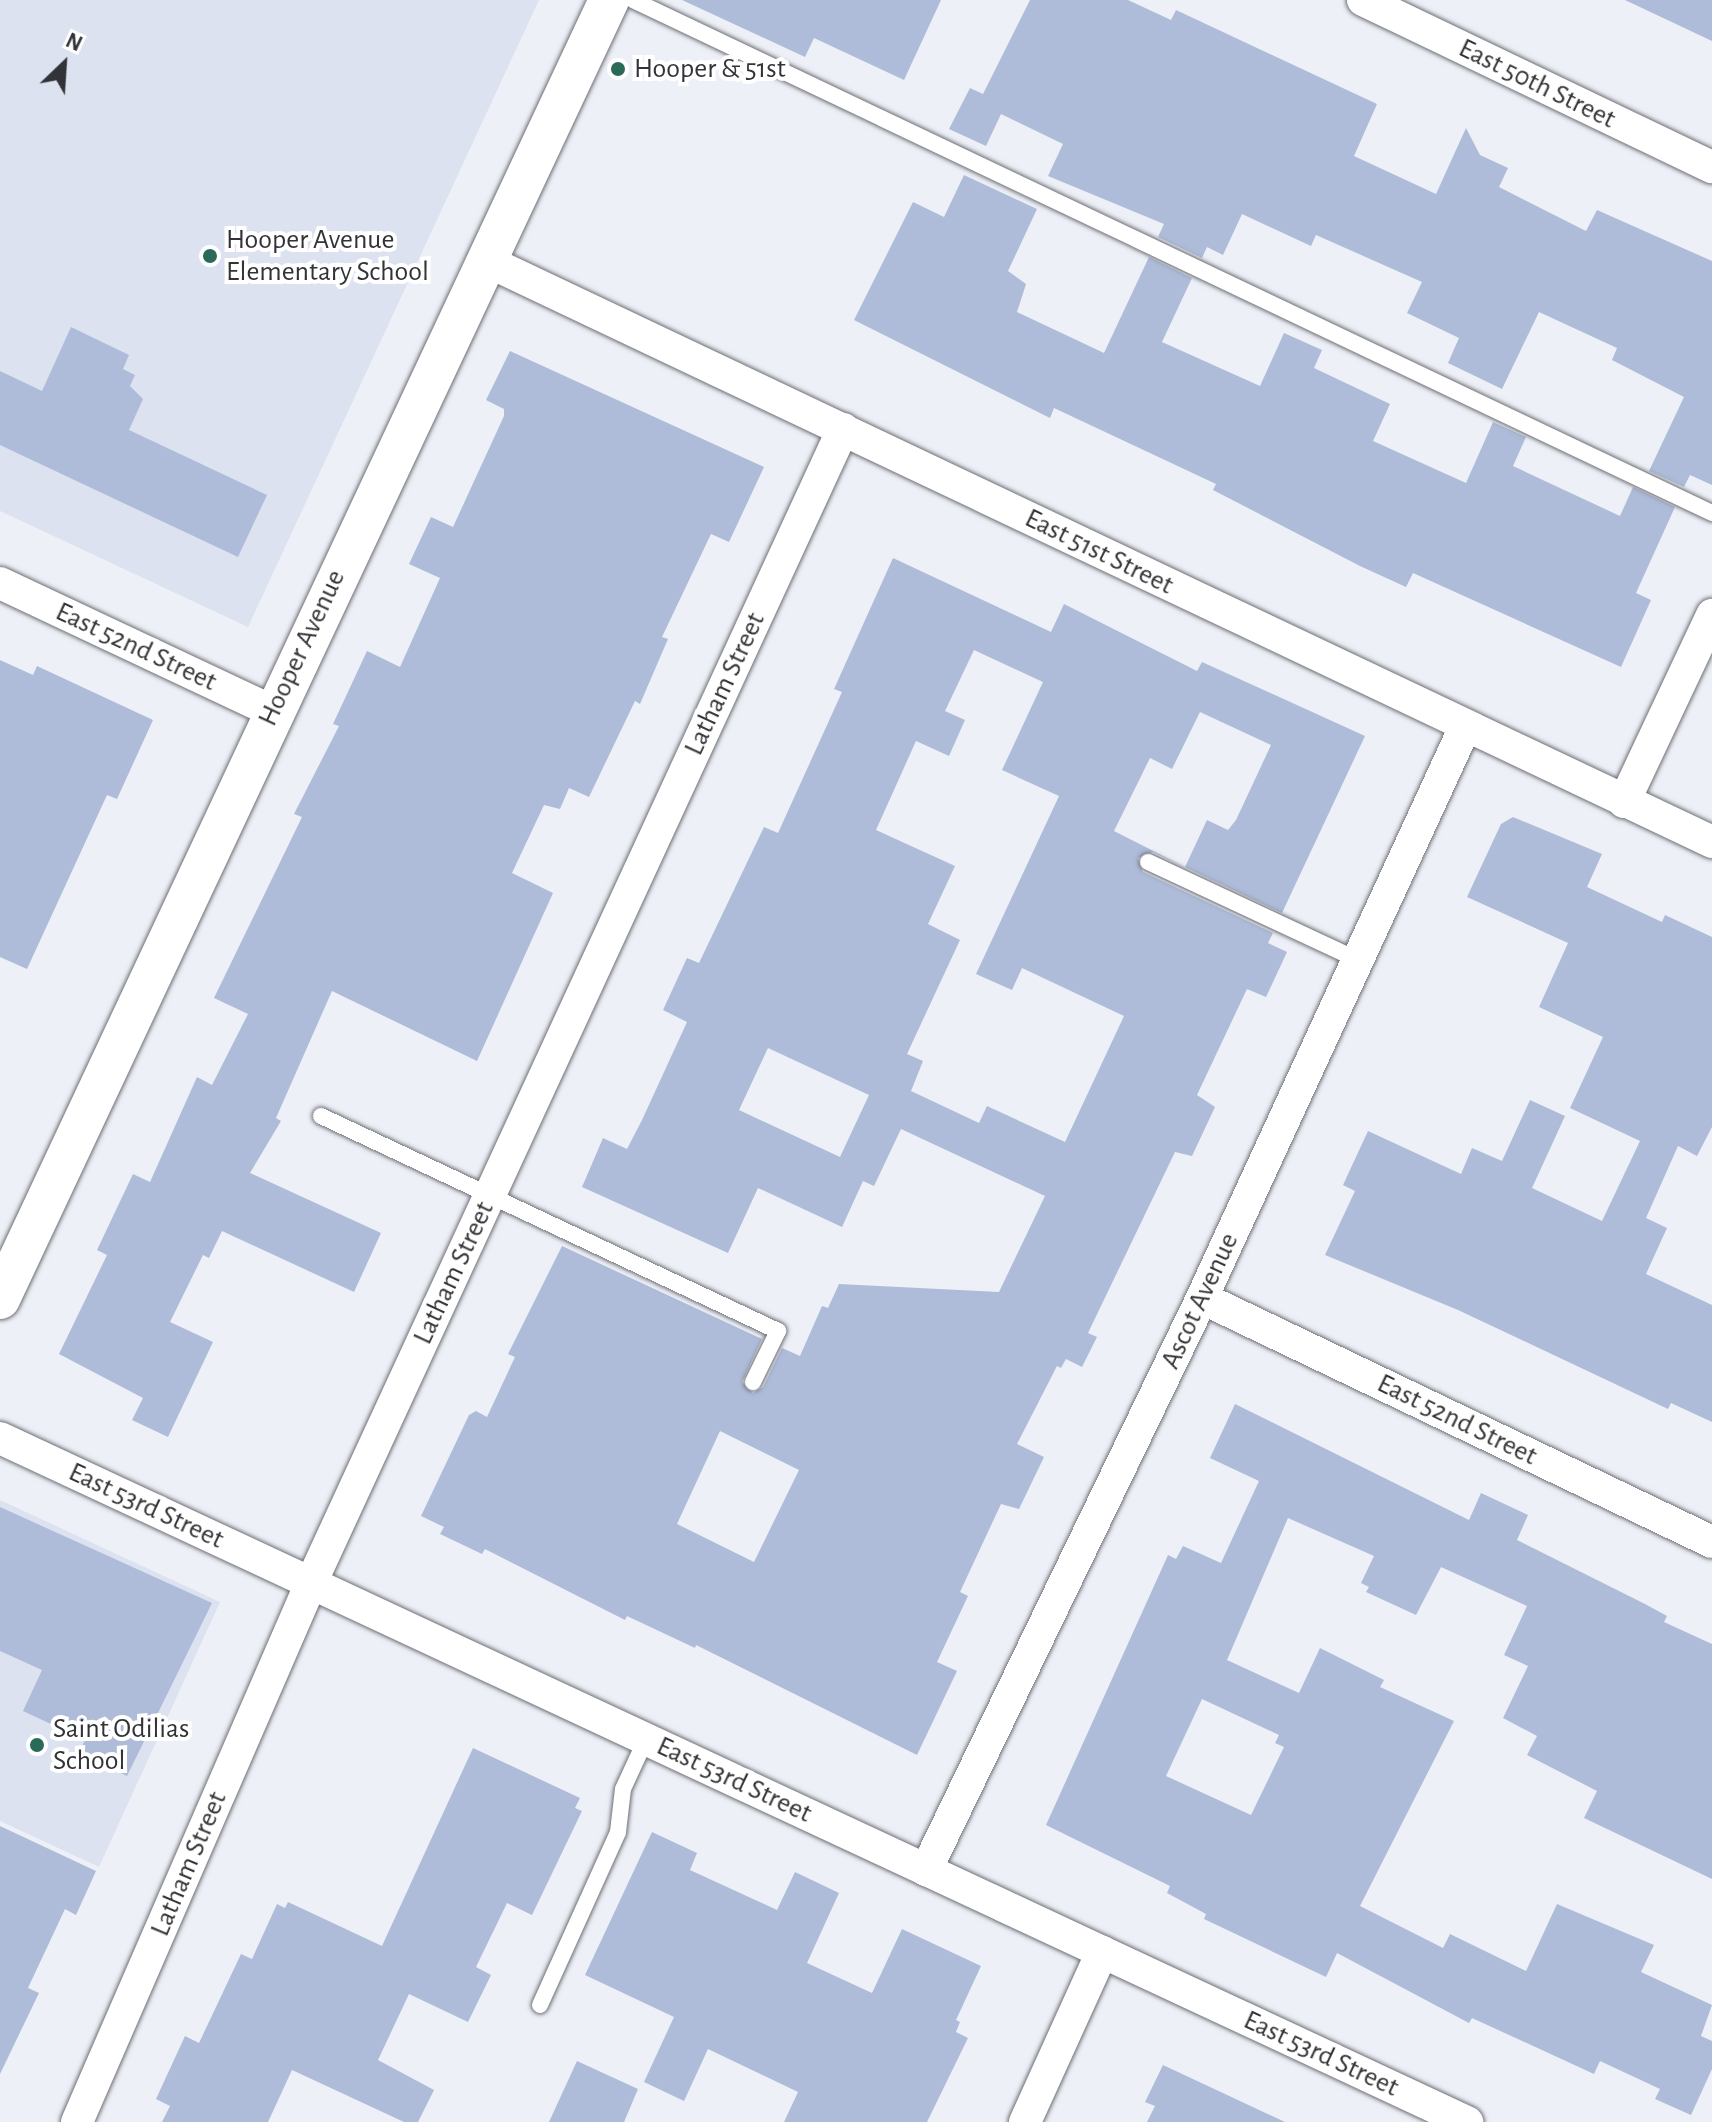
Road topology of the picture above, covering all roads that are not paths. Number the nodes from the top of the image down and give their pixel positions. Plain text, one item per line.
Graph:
1 (609, 0) edge
2 (633, 0) edge
3 (1363, 0) edge
4 (1712, 167) edge
5 (487, 261) junction
6 (843, 429) junction
7 (1712, 513) edge
8 (0, 583) edge
9 (1712, 615) edge
10 (272, 711) junction
11 (1465, 727) junction
12 (1624, 802) junction
13 (1712, 842) edge
14 (1148, 862) dead end
15 (1358, 960) junction
16 (321, 1116) dead end
17 (491, 1192) junction
18 (1202, 1298) junction
19 (0, 1299) edge
20 (753, 1382) dead end
21 (0, 1438) edge
22 (1712, 1542) edge
23 (311, 1583) junction
24 (646, 1739) junction
25 (926, 1870) junction
26 (1102, 1952) junction
27 (540, 2005) dead end
28 (77, 2122) edge
29 (1025, 2122) edge
30 (1467, 2122) edge

1 - 5 street, Hooper Avenue
2 - 7 lane
3 - 4 street, East 50th Street
5 - 6 street, East 51st Street
5 - 10 street, Hooper Avenue
6 - 11 street, East 51st Street
6 - 17 street, Latham Street
8 - 10 street, East 52nd Street
9 - 12 street
10 - 19 street, Hooper Avenue
11 - 12 street, East 51st Street
11 - 15 street, Ascot Avenue
12 - 13 street, East 51st Street
14 - 15 lane
15 - 18 street, Ascot Avenue
16 - 17 lane
17 - 20 lane
17 - 23 street, Latham Street
18 - 22 street, East 52nd Street
18 - 25 street, Ascot Avenue
21 - 23 street, East 53rd Street
23 - 24 street, East 53rd Street
23 - 28 street, Latham Street
24 - 25 street, East 53rd Street
24 - 27 lane
25 - 26 street, East 53rd Street
26 - 29 street
26 - 30 street, East 53rd Street

